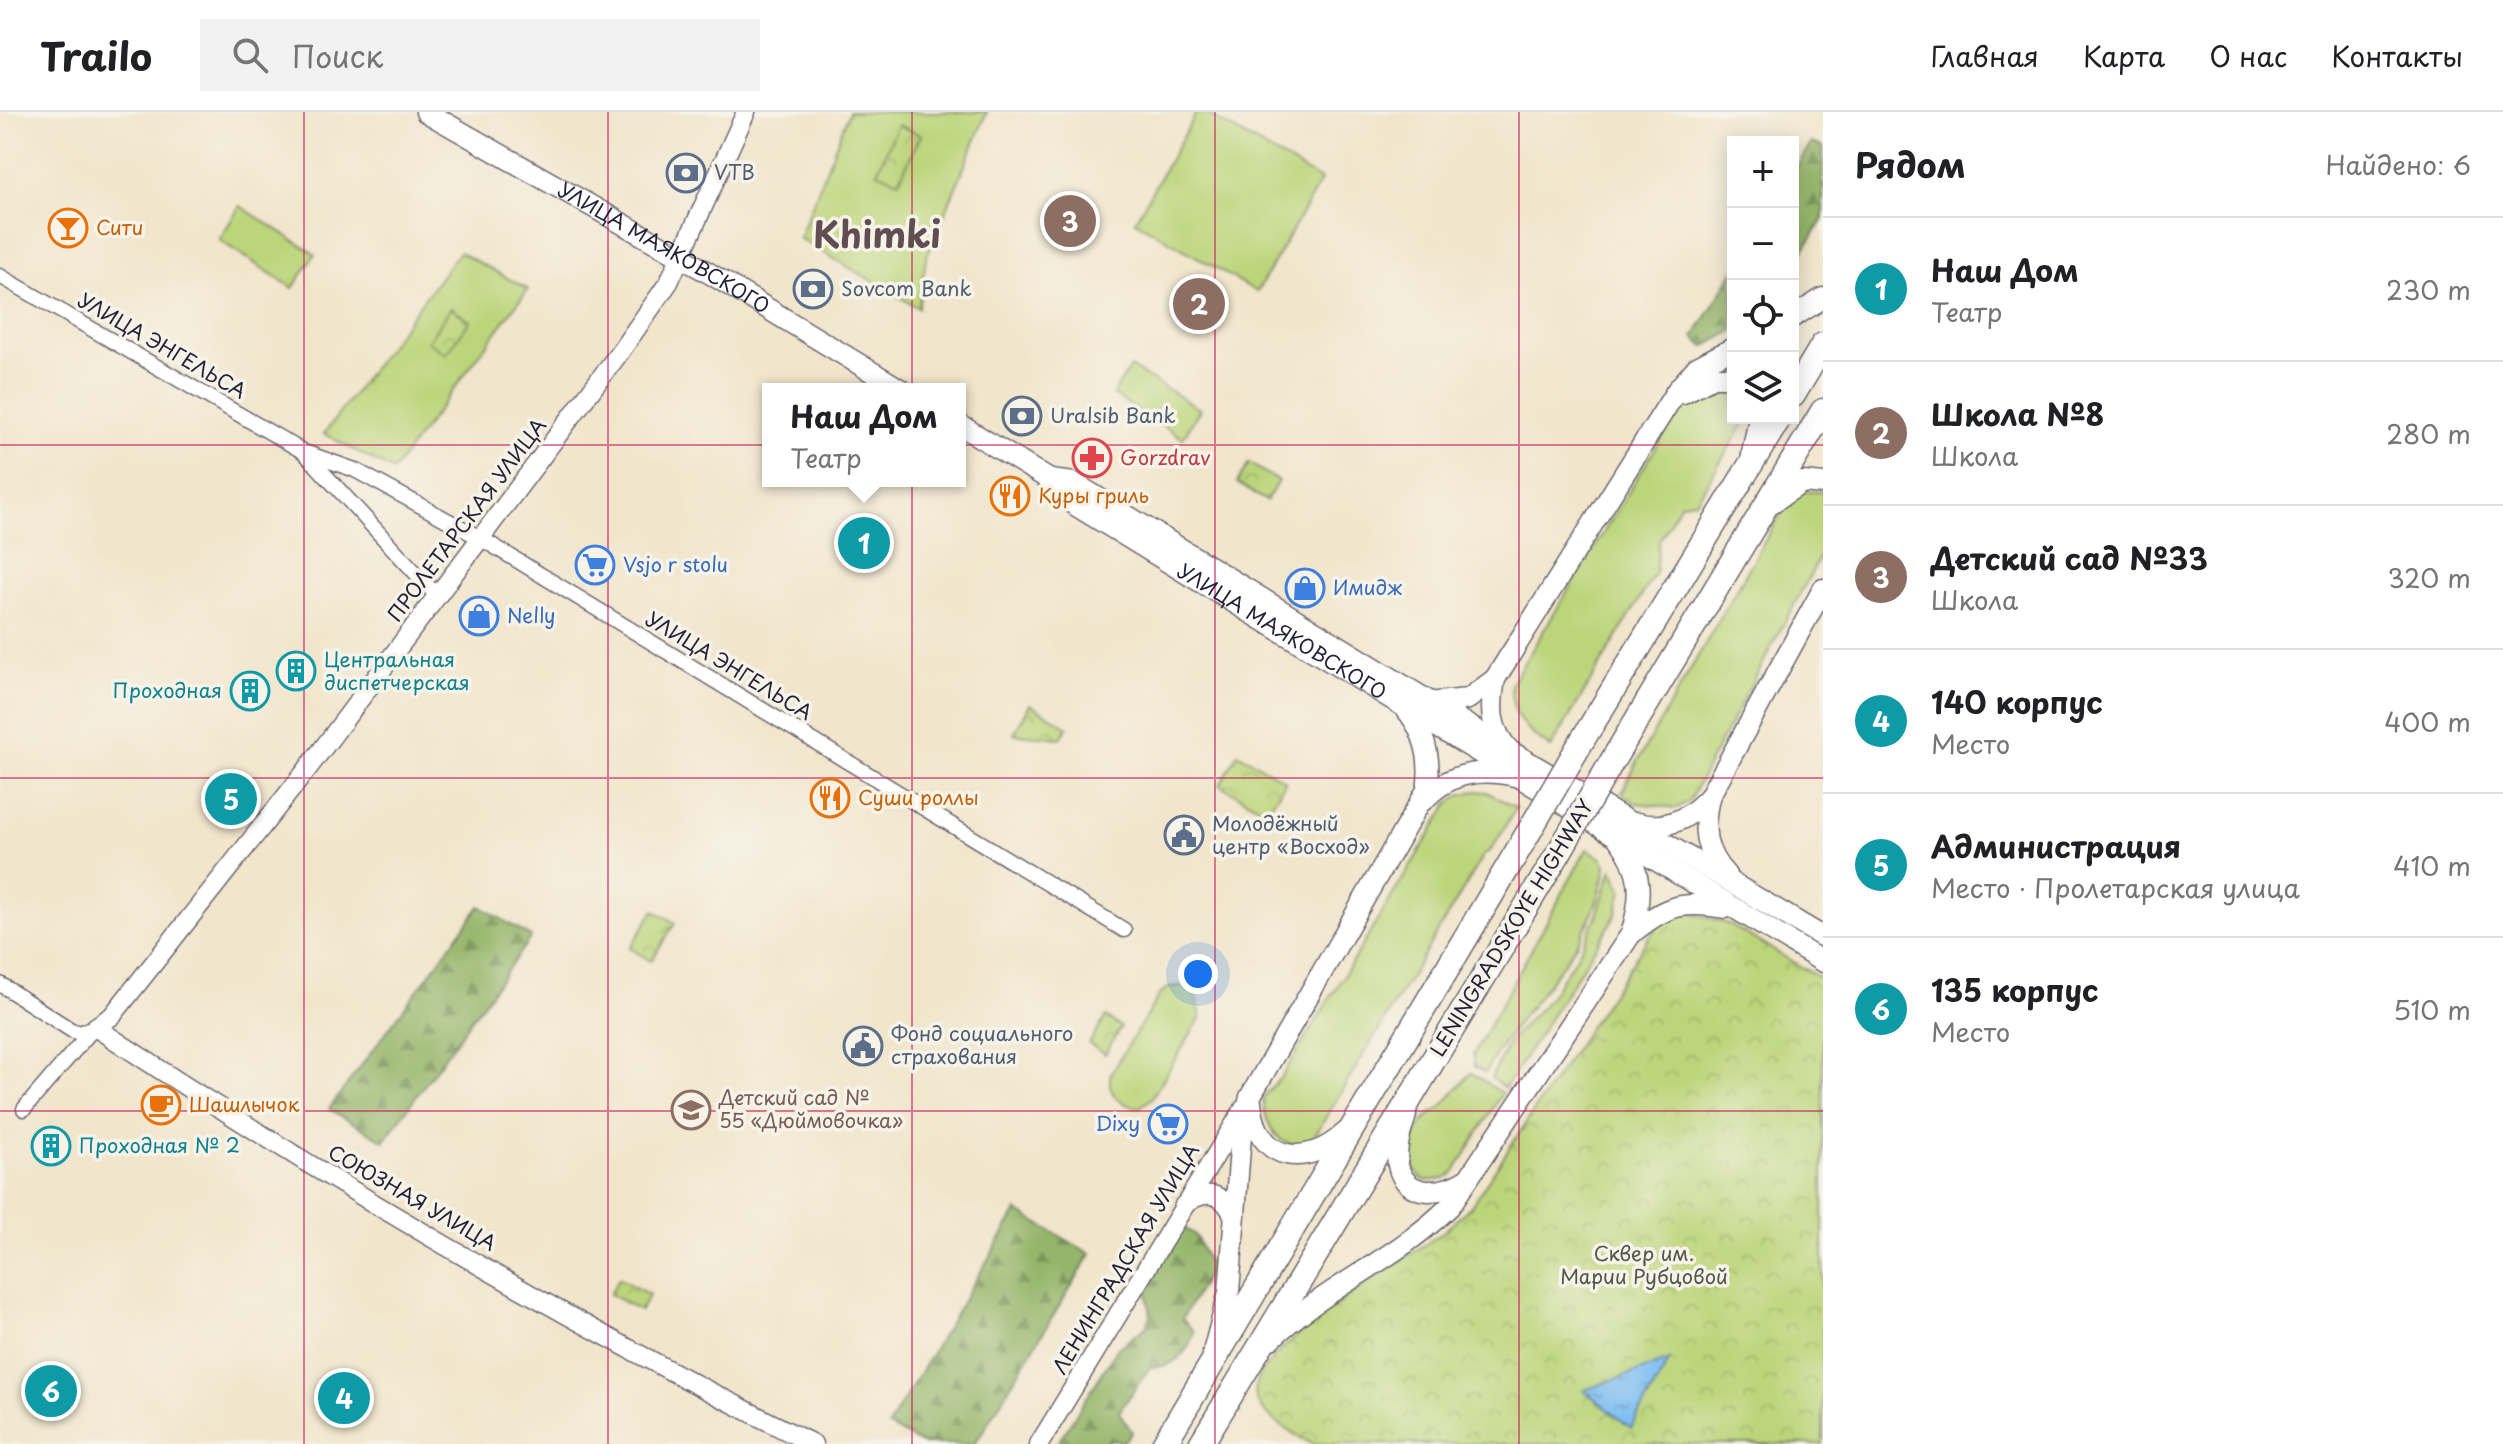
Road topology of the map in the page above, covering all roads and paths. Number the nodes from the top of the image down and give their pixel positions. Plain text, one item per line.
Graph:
1 (746, 112) edge
2 (436, 115) edge
3 (682, 258) junction
4 (0, 276) edge
5 (1823, 298) edge
6 (1799, 313) edge
7 (1823, 345) edge
8 (1727, 351) edge
9 (1727, 378) edge
10 (890, 383) edge
11 (1799, 385) edge
12 (1668, 406) junction
13 (1823, 411) edge
14 (1758, 424) edge
15 (1775, 424) edge
16 (966, 429) edge
17 (304, 452) junction
18 (1747, 472) junction
19 (1050, 480) junction
20 (1823, 484) edge
21 (1765, 509) junction
22 (482, 539) junction
23 (1823, 589) edge
24 (437, 596) junction
25 (1495, 679) junction
26 (1428, 703) junction
27 (1404, 707) junction
28 (1510, 751) junction
29 (1519, 777) junction
30 (1709, 797) junction
31 (1424, 800) junction
32 (1622, 828) junction
33 (1734, 884) junction
34 (1736, 910) junction
35 (1124, 930) dead end
36 (1631, 934) junction
37 (1823, 937) edge
38 (1823, 962) edge
39 (0, 984) edge
40 (95, 1027) junction
41 (1413, 1090) junction
42 (1250, 1097) junction
43 (24, 1109) dead end
44 (1358, 1120) junction
45 (1241, 1135) junction
46 (1262, 1139) junction
47 (1220, 1148) junction
48 (1469, 1178) junction
49 (1182, 1206) junction
50 (1234, 1217) junction
51 (1251, 1359) junction
52 (1208, 1371) junction
53 (813, 1444) edge
54 (1039, 1444) edge
55 (1164, 1444) edge
56 (1201, 1444) edge

1 - 3 street, ПРОЛЕТАРСКАЯ УЛИЦА
2 - 3 main road, УЛИЦА МАЯКОВСКОГО
3 - 10 main road, УЛИЦА МАЯКОВСКОГО
3 - 22 street, ПРОЛЕТАРСКАЯ УЛИЦА
4 - 17 street, УЛИЦА ЭНГЕЛЬСА
5 - 6 main road
7 - 11 highway
8 - 12 main road
9 - 12 main road
12 - 25 main road
13 - 21 highway, LENINGRADSKOYE HIGHWAY
14 - 18 main road
15 - 18 highway, LENINGRADSKOYE HIGHWAY
16 - 19 main road, УЛИЦА МАЯКОВСКОГО
17 - 22 street, УЛИЦА ЭНГЕЛЬСА
17 - 24 street, УЛИЦА ЭНГЕЛЬСА
18 - 44 highway, LENINGRADSKOYE HIGHWAY, bridge
19 - 26 main road, УЛИЦА МАЯКОВСКОГО
19 - 27 main road, УЛИЦА МАЯКОВСКОГО
20 - 21 main road
21 - 41 highway, LENINGRADSKOYE HIGHWAY, bridge
22 - 24 street, ПРОЛЕТАРСКАЯ УЛИЦА
22 - 35 street, УЛИЦА ЭНГЕЛЬСА
23 - 30 main road
24 - 40 street, ПРОЛЕТАРСКАЯ УЛИЦА
25 - 26 main road
25 - 28 main road
26 - 28 main road, УЛИЦА МАЯКОВСКОГО
27 - 29 main road, УЛИЦА МАЯКОВСКОГО
27 - 31 main road
28 - 32 main road, УЛИЦА МАЯКОВСКОГО
29 - 31 main road
29 - 32 main road, УЛИЦА МАЯКОВСКОГО
30 - 32 main road
30 - 33 main road
31 - 42 main road
32 - 33 main road
32 - 34 main road
32 - 36 main road
33 - 37 main road
34 - 36 main road
34 - 38 main road
36 - 48 main road
39 - 40 street, СОЮЗНАЯ УЛИЦА
40 - 43 street, ПРОЛЕТАРСКАЯ УЛИЦА
40 - 53 street, СОЮЗНАЯ УЛИЦА
41 - 48 main road
41 - 51 highway, LENINGRADSKOYE HIGHWAY
42 - 45 main road
42 - 46 main road
42 - 47 street, ЛЕНИНГРАДСКАЯ УЛИЦА
44 - 46 main road
44 - 52 highway, LENINGRADSKOYE HIGHWAY
45 - 46 street
45 - 47 street
45 - 50 main road
47 - 49 street, ЛЕНИНГРАДСКАЯ УЛИЦА
48 - 51 main road
49 - 50 street
49 - 54 street, ЛЕНИНГРАДСКАЯ УЛИЦА
50 - 52 main road
51 - 56 highway, LENINGRADSKOYE HIGHWAY
52 - 55 highway, LENINGRADSKOYE HIGHWAY

